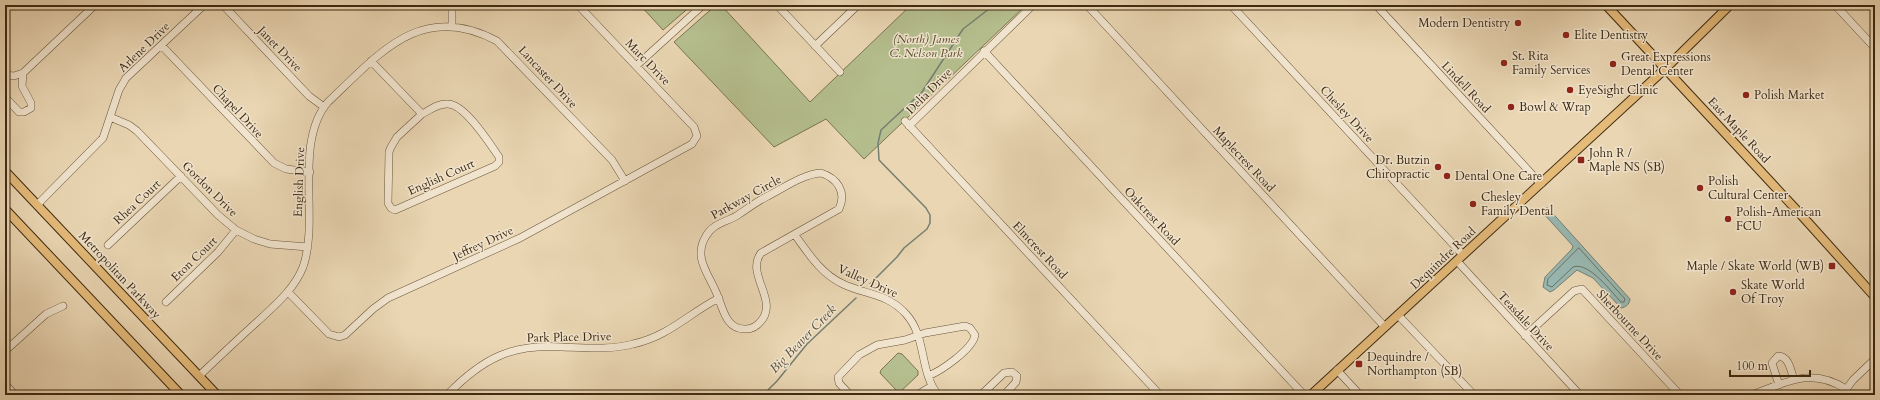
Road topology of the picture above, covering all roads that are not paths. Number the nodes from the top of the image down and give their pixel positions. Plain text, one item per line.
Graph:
1 (204, 5) edge
2 (223, 5) edge
3 (452, 5) edge
4 (578, 5) edge
5 (704, 5) edge
6 (777, 5) edge
7 (858, 5) edge
8 (1033, 5) edge
9 (1087, 5) edge
10 (1231, 5) edge
11 (1376, 5) edge
12 (1606, 5) edge
13 (1730, 5) edge
14 (1835, 5) edge
15 (93, 6) edge
16 (452, 25) junction
17 (162, 46) junction
18 (815, 46) junction
19 (1875, 48) edge
20 (984, 51) junction
21 (372, 60) junction
22 (636, 66) junction
23 (1666, 68) junction
24 (840, 72) dead end
25 (23, 73) junction
26 (5, 75) edge
27 (5, 97) edge
28 (324, 107) junction
29 (422, 114) junction
30 (110, 118) junction
31 (907, 123) joint
32 (697, 136) joint
33 (5, 171) edge
34 (310, 172) junction
35 (181, 176) junction
36 (626, 181) junction
37 (1541, 184) junction
38 (37, 205) junction
39 (5, 209) edge
40 (236, 230) junction
41 (795, 235) junction
42 (108, 245) dead end
43 (308, 247) junction
44 (1463, 255) junction
45 (1457, 261) junction
46 (288, 292) junction
47 (1875, 297) edge
48 (719, 298) junction
49 (166, 302) dead end
50 (63, 306) dead end
51 (1398, 315) junction
52 (1385, 327) junction
53 (919, 336) junction
54 (1525, 336) junction
55 (5, 351) edge
56 (1875, 359) edge
57 (1337, 370) junction
58 (199, 376) junction
59 (928, 376) junction
60 (1794, 380) junction
61 (5, 384) edge
62 (1779, 385) junction
63 (932, 386) junction
64 (1844, 392) edge
65 (15, 395) edge
66 (182, 395) edge
67 (217, 395) edge
68 (447, 395) edge
69 (850, 395) edge
70 (917, 395) edge
71 (938, 395) edge
72 (981, 395) edge
73 (1004, 395) edge
74 (1160, 395) edge
75 (1304, 395) edge
76 (1311, 395) edge
77 (1360, 395) edge
78 (1474, 395) edge
79 (1580, 395) edge
80 (1680, 395) edge
81 (1751, 395) edge

1 - 17 street, Arlene Drive
2 - 28 street, Janet Drive
3 - 16 street
4 - 22 street, Marc Drive
5 - 22 street
6 - 18 street
7 - 18 street
8 - 20 street, Delia Drive
9 - 52 street, Maplecrest Road
10 - 44 street, Chesley Drive
11 - 37 street, Lindell Road
12 - 23 main road, East Maple Road
13 - 23 main road, Dequindre Road
14 - 19 street
15 - 25 street
16 - 21 street, English Drive
16 - 36 street, Lancaster Drive
17 - 30 street, Arlene Drive
17 - 34 street, Chapel Drive
18 - 24 street
20 - 31 street, Delia Drive
20 - 75 street, Oakcrest Road
21 - 28 street, English Drive
21 - 29 street
22 - 32 street, Marc Drive
23 - 37 main road, Dequindre Road
23 - 47 main road, East Maple Road
25 - 26 street
25 - 27 street
28 - 34 street, English Drive
29 - 29 street, English Court
30 - 35 street, Gordon Drive
30 - 38 street, Arlene Drive
31 - 74 street, Elmcrest Road
32 - 36 street, Jeffrey Drive
33 - 38 main road, Metropolitan Parkway
34 - 43 street, English Drive
35 - 40 street, Gordon Drive
35 - 42 street, Rhea Court
36 - 46 street, Jeffrey Drive
37 - 44 main road, Dequindre Road
38 - 58 main road, Metropolitan Parkway
39 - 66 main road
40 - 43 street, Gordon Drive
40 - 49 street, Eton Court
41 - 48 street, Parkway Circle
41 - 48 street, Parkway Circle
41 - 53 street, Valley Drive
43 - 46 street, English Drive
44 - 45 main road, Dequindre Road
45 - 51 main road, Dequindre Road
45 - 54 street, Teasdale Drive
46 - 58 street, English Drive
48 - 68 street, Park Place Drive
50 - 55 street
51 - 52 main road, Dequindre Road
51 - 78 street
52 - 57 main road, Dequindre Road
53 - 59 street, Valley Drive
53 - 59 street
53 - 69 street
54 - 79 street, Teasdale Drive
54 - 80 street, Sherbourne Drive
56 - 64 street
57 - 76 main road, Dequindre Road
57 - 77 street
58 - 67 main road, Metropolitan Parkway
59 - 63 street, Valley Drive
60 - 62 street
60 - 62 street
60 - 64 street
61 - 65 street
62 - 81 street
63 - 70 street
63 - 71 street, Valley Drive
72 - 73 street

